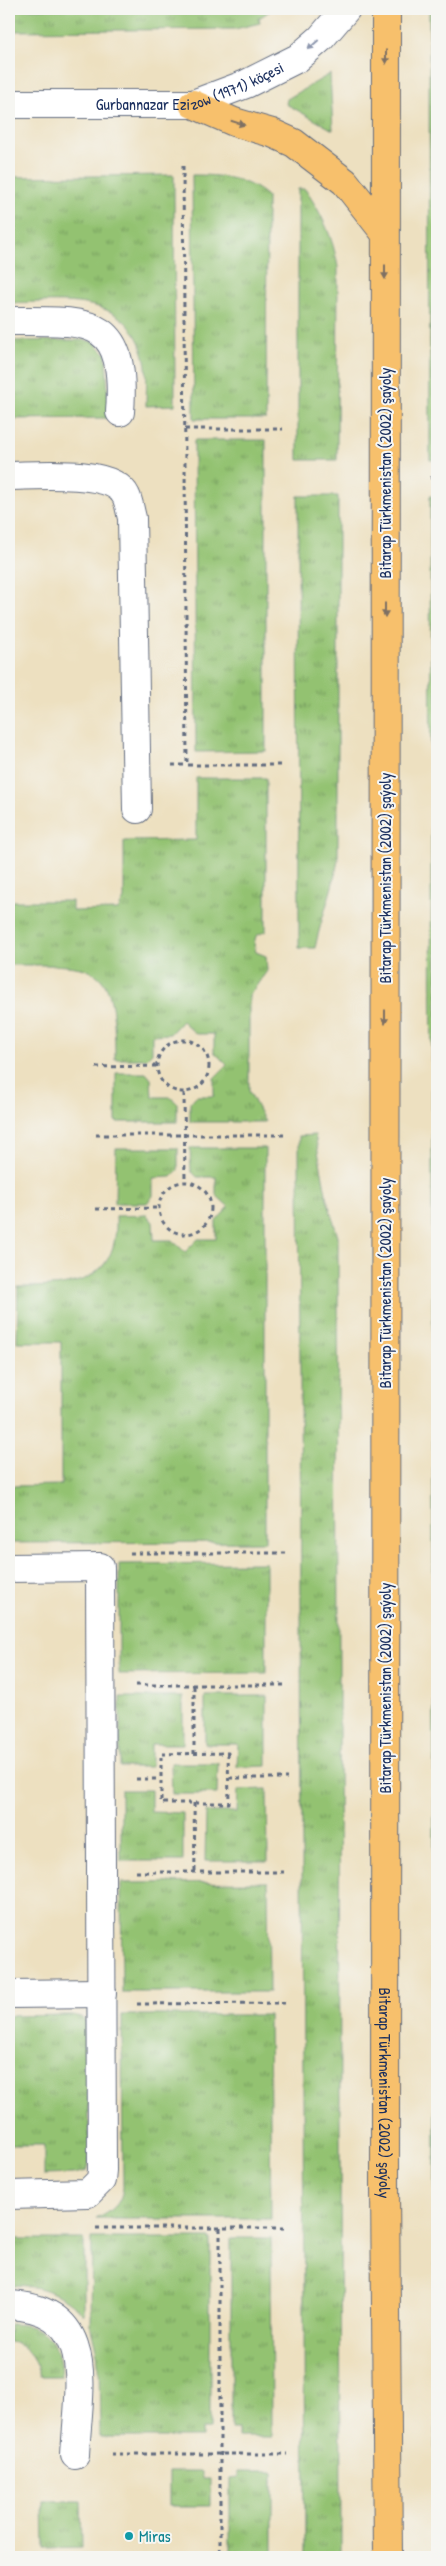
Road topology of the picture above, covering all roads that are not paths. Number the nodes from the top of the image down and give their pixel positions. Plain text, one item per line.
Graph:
1 (346, 9) edge
2 (386, 9) edge
3 (9, 104) edge
4 (193, 104) junction
5 (385, 233) junction
6 (9, 321) edge
7 (120, 412) dead end
8 (9, 476) edge
9 (137, 809) dead end
10 (9, 1568) edge
11 (9, 1994) edge
12 (102, 1999) junction
13 (9, 2195) edge
14 (9, 2305) edge
15 (75, 2455) road end
16 (388, 2557) edge

1 -> 4 street, Gurbannazar Ezizow (1971) köçesi
2 -> 5 main road, Bitarap Türkmenistan (2002) şaýoly
3 - 4 street, Gurbannazar Ezizow (1971) köçesi
4 -> 5 main road
5 -> 16 main road, Bitarap Türkmenistan (2002) şaýoly
6 - 7 street
8 - 9 street
10 - 12 street
11 - 12 street
12 - 13 street
14 - 15 street

